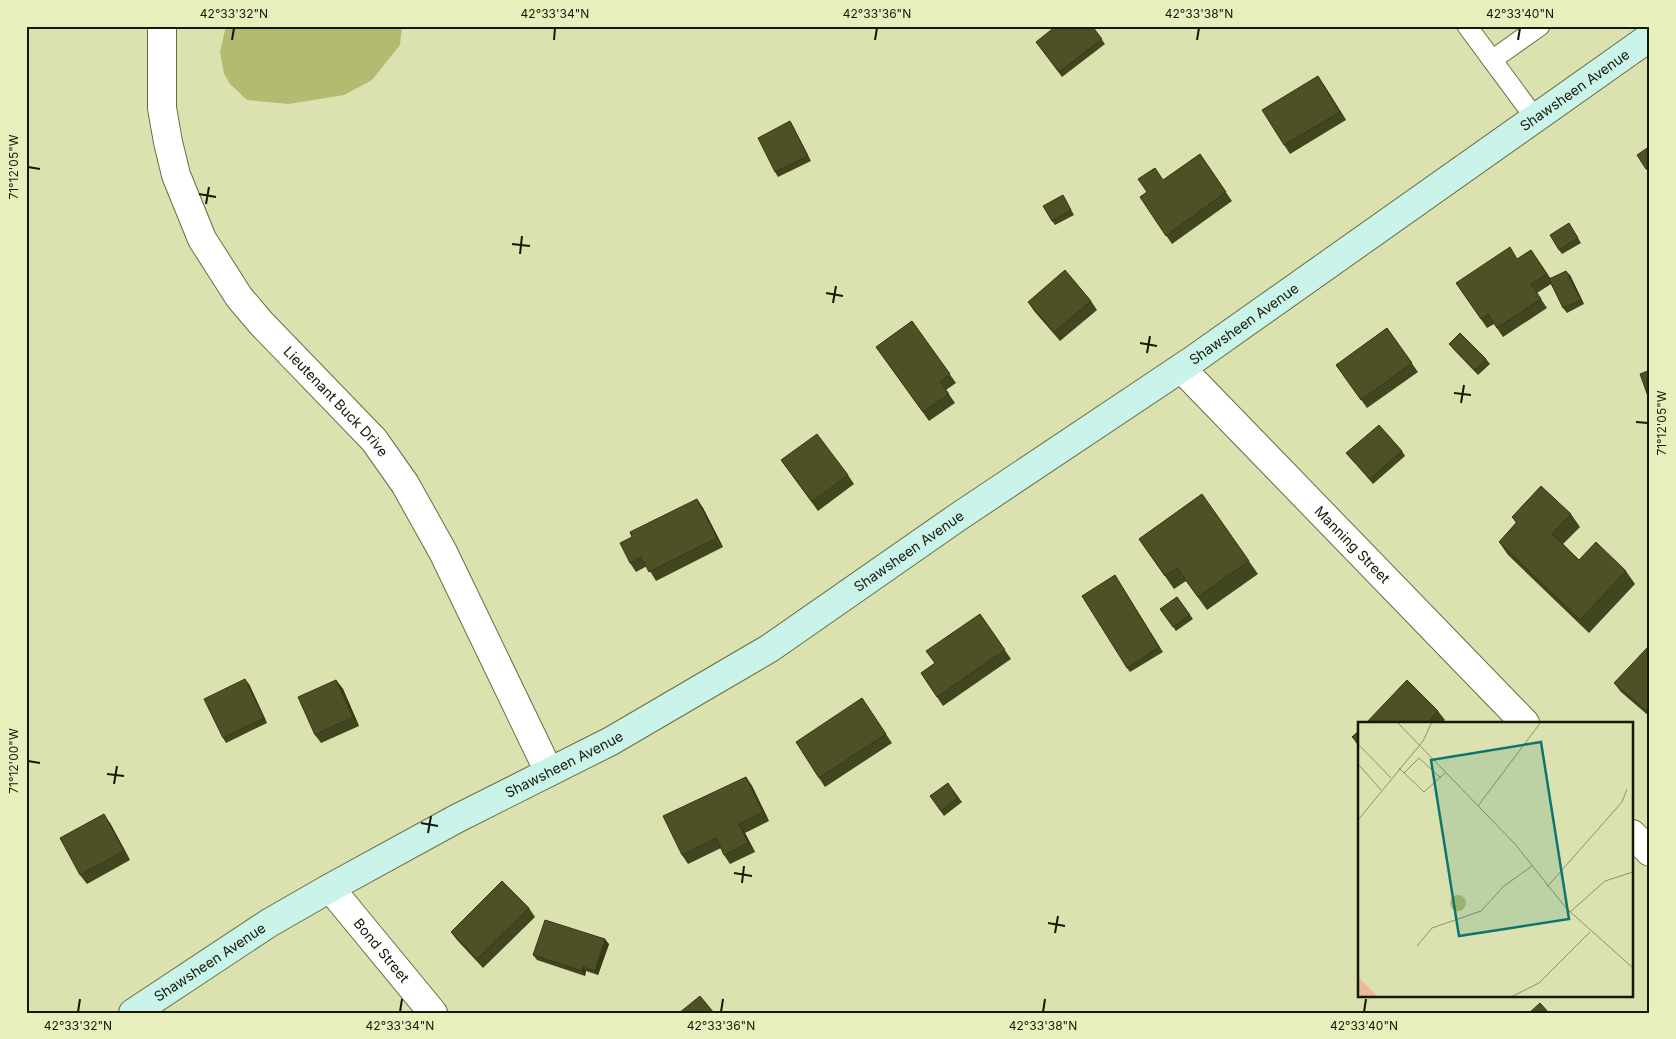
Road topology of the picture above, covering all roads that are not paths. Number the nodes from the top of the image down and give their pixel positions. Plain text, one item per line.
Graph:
1 (162, 26) edge
2 (1468, 26) edge
3 (1540, 26) edge
4 (1650, 37) edge
5 (1492, 60) junction
6 (1535, 118) junction
7 (1181, 368) junction
8 (1524, 722) edge
9 (549, 772) junction
10 (1634, 836) edge
11 (1650, 852) edge
12 (330, 888) junction
13 (133, 1013) edge
14 (433, 1013) edge

1 - 9 street, Lieutenant Buck Drive
2 - 5 lane
3 - 5 lane
4 - 6 main road, Shawsheen Avenue
5 - 6 lane
6 - 7 main road, Shawsheen Avenue
7 - 8 street, Manning Street
7 - 9 main road, Shawsheen Avenue
9 - 12 main road, Shawsheen Avenue
10 - 11 street
12 - 13 main road, Shawsheen Avenue
12 - 14 street, Bond Street

